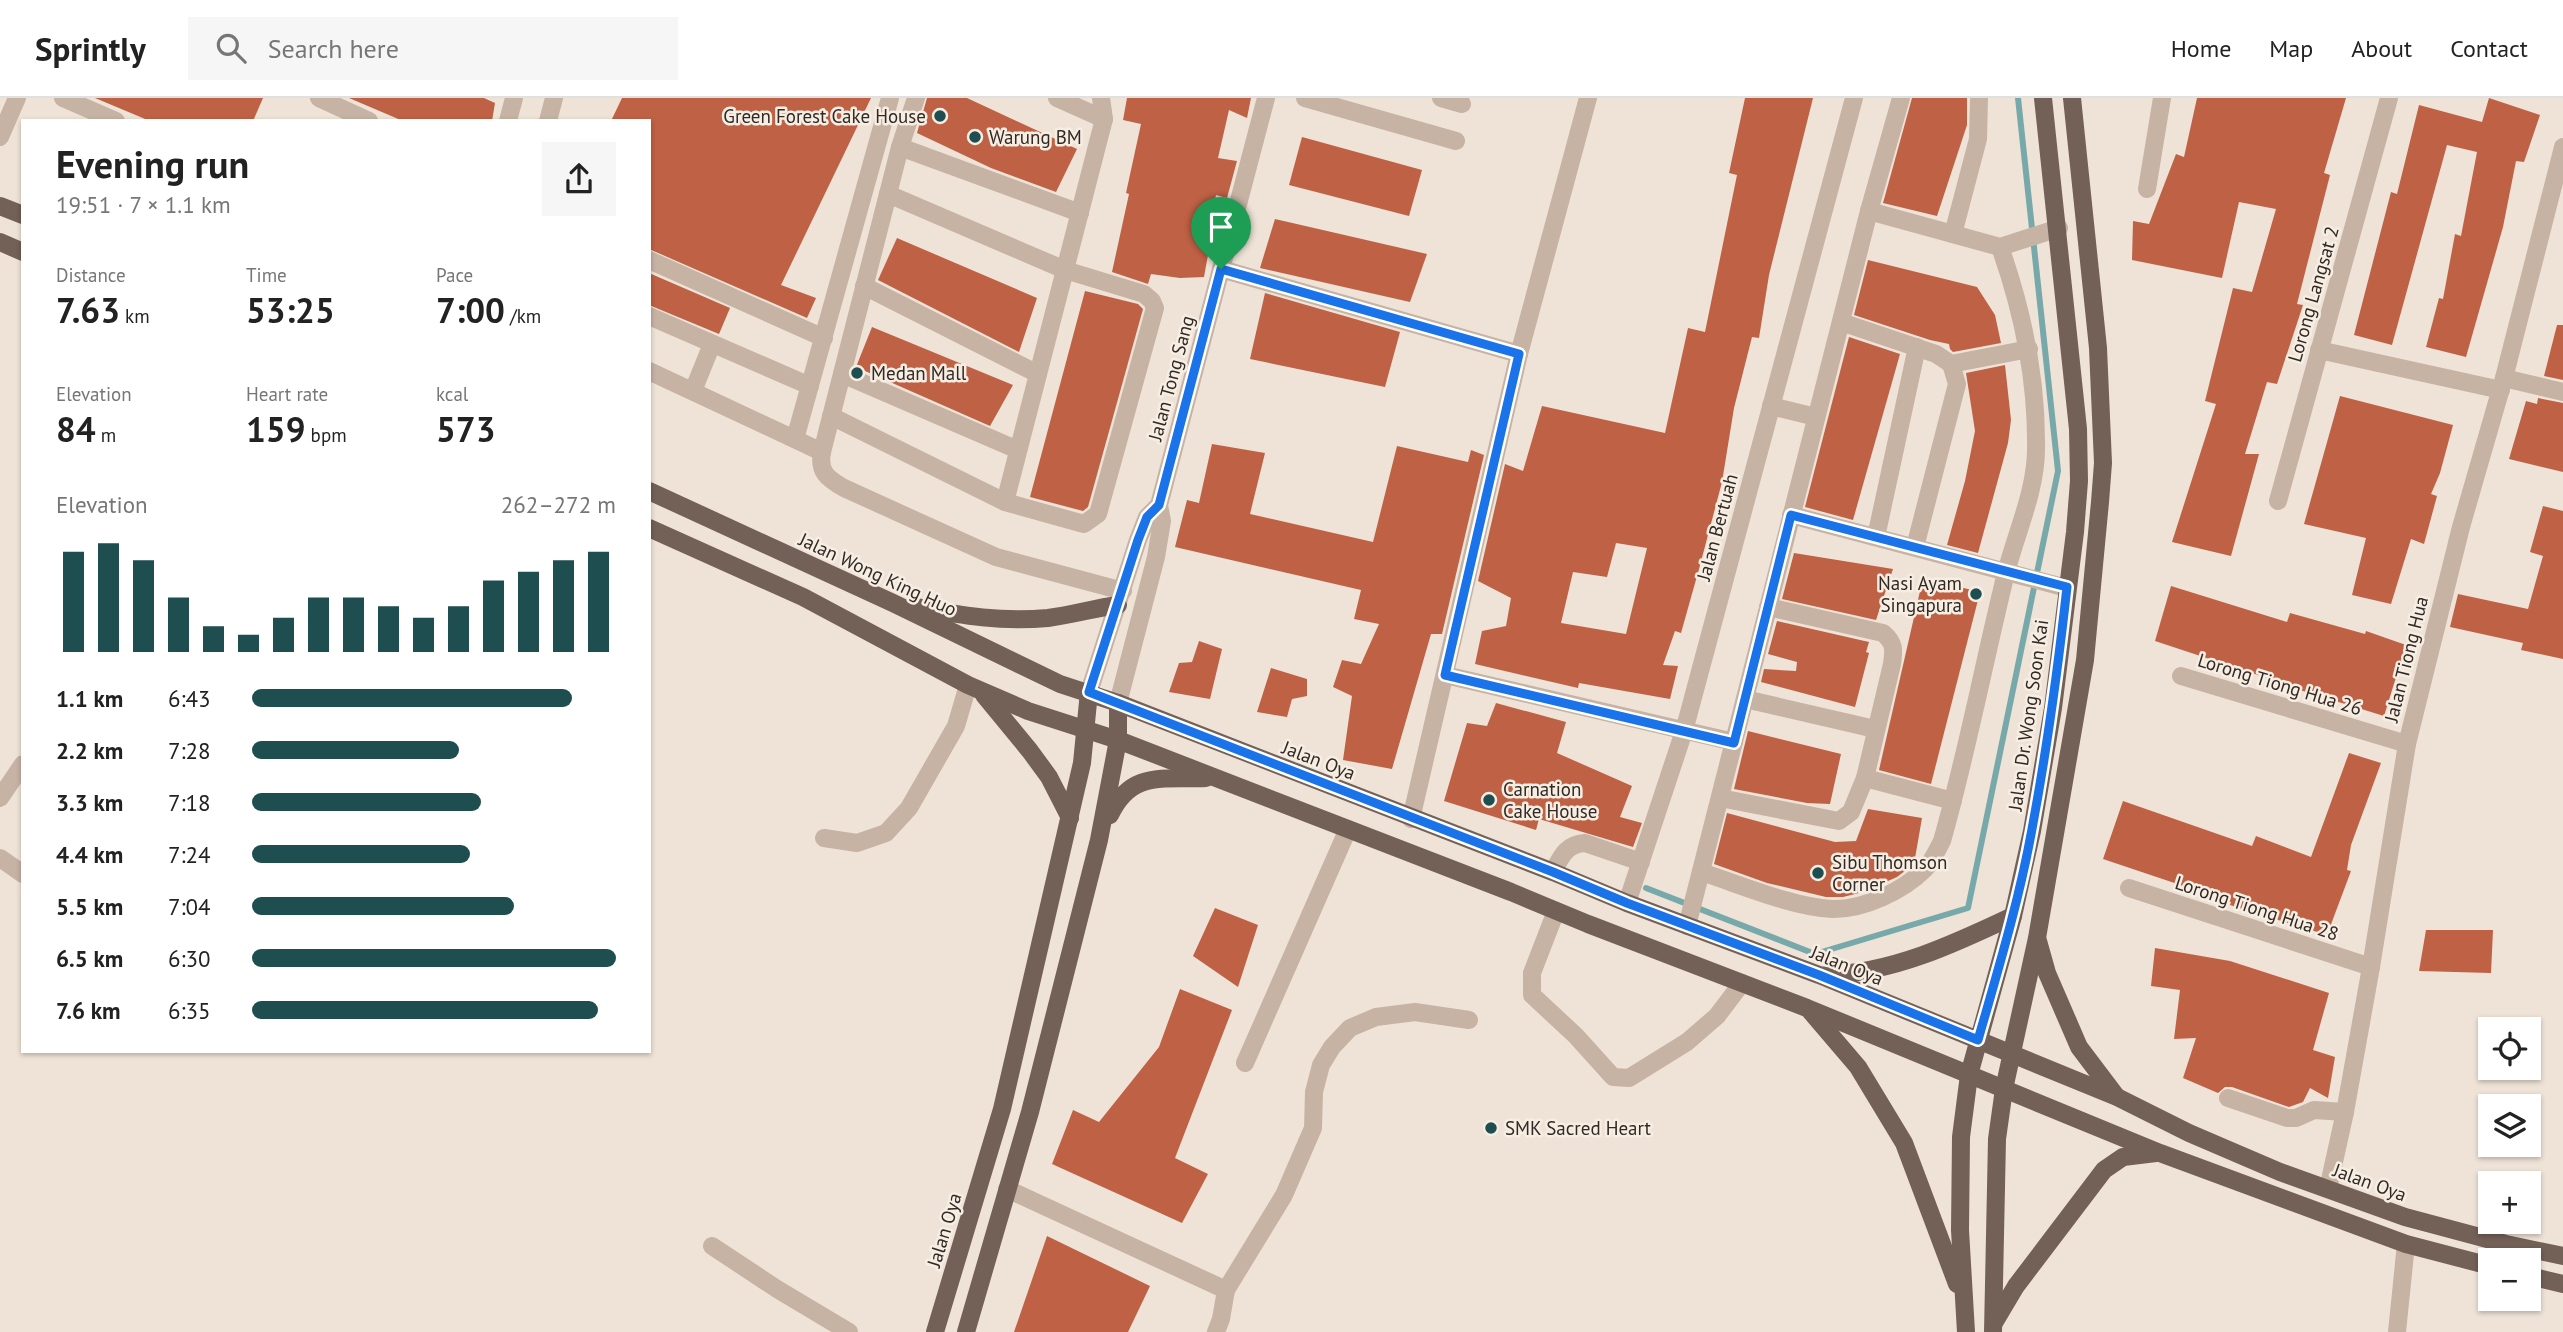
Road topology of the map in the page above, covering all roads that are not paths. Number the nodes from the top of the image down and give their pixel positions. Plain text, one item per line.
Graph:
1 (17, 98) edge
2 (63, 98) edge
3 (319, 98) edge
4 (514, 98) edge
5 (554, 98) edge
6 (890, 98) edge
7 (916, 98) edge
8 (1057, 98) edge
9 (1101, 98) edge
10 (1266, 98) edge
11 (1306, 98) edge
12 (1441, 98) edge
13 (1588, 98) edge
14 (1854, 98) edge
15 (1900, 98) edge
16 (1979, 98) edge
17 (2043, 98) edge
18 (2072, 98) edge
19 (2162, 98) edge
20 (2389, 98) edge
21 (1461, 104) dead end
22 (111, 119) edge
23 (365, 119) edge
24 (509, 119) edge
25 (549, 119) edge
26 (1104, 119) junction
27 (0, 137) edge
28 (1456, 141) dead end
29 (900, 147) junction
30 (2563, 147) edge
31 (2147, 189) dead end
32 (888, 194) junction
33 (0, 205) edge
34 (1869, 211) junction
35 (1080, 213) junction
36 (21, 214) edge
37 (2059, 228) junction
38 (1953, 234) junction
39 (0, 242) edge
40 (2006, 245) junction
41 (21, 251) edge
42 (651, 261) edge
43 (1221, 269) junction
44 (1065, 270) junction
45 (864, 286) junction
46 (651, 317) edge
47 (1840, 322) junction
48 (824, 338) junction
49 (712, 344) junction
50 (1917, 347) junction
51 (2029, 349) junction
52 (2319, 350) junction
53 (1519, 354) junction
54 (1951, 364) junction
55 (651, 371) edge
56 (842, 374) junction
57 (1038, 374) junction
58 (2502, 384) junction
59 (810, 386) junction
60 (693, 391) junction
61 (2563, 392) edge
62 (1771, 406) junction
63 (831, 415) junction
64 (1816, 417) junction
65 (795, 439) junction
66 (1018, 450) junction
67 (822, 452) junction
68 (651, 492) edge
69 (2278, 501) dead end
70 (1005, 502) junction
71 (1159, 505) junction
72 (1791, 515) junction
73 (651, 529) edge
74 (1876, 537) junction
75 (1915, 547) junction
76 (2014, 574) junction
77 (2067, 587) junction
78 (1120, 598) junction
79 (893, 603) junction
80 (1768, 607) junction
81 (1445, 675) junction
82 (2181, 676) dead end
83 (974, 688) junction
84 (1089, 692) junction
85 (1745, 699) junction
86 (1118, 703) junction
87 (1875, 729) junction
88 (1085, 730) junction
89 (1684, 731) junction
90 (1118, 740) junction
91 (1734, 743) junction
92 (2407, 744) junction
93 (21, 767) edge
94 (1213, 778) junction
95 (1865, 778) junction
96 (0, 798) edge
97 (1720, 798) junction
98 (1953, 802) junction
99 (1070, 818) junction
100 (1411, 818) junction
101 (1348, 830) junction
102 (824, 838) dead end
103 (1099, 840) junction
104 (0, 858) edge
105 (1641, 862) junction
106 (1553, 872) junction
107 (1701, 872) junction
108 (21, 873) edge
109 (2129, 888) dead end
110 (1627, 903) junction
111 (1556, 911) junction
112 (2013, 916) junction
113 (1689, 919) junction
114 (2037, 938) junction
115 (2371, 967) junction
116 (1819, 975) junction
117 (1742, 983) junction
118 (1807, 1008) junction
119 (1469, 1020) dead end
120 (1978, 1040) junction
121 (2011, 1054) junction
122 (1245, 1063) dead end
123 (1969, 1075) junction
124 (2004, 1089) junction
125 (2117, 1097) junction
126 (2228, 1098) dead end
127 (2345, 1112) junction
128 (2160, 1153) junction
129 (1007, 1189) junction
130 (2328, 1189) junction
131 (2406, 1244) junction
132 (712, 1246) dead end
133 (2563, 1256) edge
134 (2478, 1263) edge
135 (2541, 1279) edge
136 (2563, 1284) edge
137 (1226, 1290) junction
138 (1964, 1304) junction
139 (1992, 1329) edge
140 (849, 1332) edge
141 (935, 1332) edge
142 (966, 1332) edge
143 (1216, 1332) edge
144 (1966, 1332) edge
145 (2397, 1332) edge

1 - 27 street
2 - 22 street
3 - 23 street
4 - 24 street
5 - 25 street
6 - 48 street
7 - 29 street
8 - 26 street
9 - 26 street
10 - 43 street, Jalan Tong Sang
11 - 28 street
12 - 21 street
13 - 53 street
14 - 62 street, Jalan Bertuah
15 - 34 street
16 - 38 street
17 - 37 main road, Jalan Dr. Wong Soon Kai
18 - 114 main road
19 - 31 street
20 - 52 street, Lorong Langsat 2
26 - 35 street
29 - 32 street
29 - 35 street
30 - 58 street, Jalan Tiong Hua
32 - 44 street
32 - 45 street
33 - 36 main road
34 - 38 street
34 - 47 street
35 - 44 street
37 - 40 street
37 - 77 main road, Jalan Dr. Wong Soon Kai
38 - 40 street
39 - 41 main road
40 - 51 street
42 - 48 street
43 - 53 street
43 - 71 street, Jalan Tong Sang
44 - 57 street
44 - 70 street
45 - 56 street
45 - 57 street
46 - 49 street
47 - 50 street
47 - 64 street
48 - 59 street
49 - 59 street
49 - 60 street
50 - 54 street
50 - 74 street
51 - 54 street
51 - 76 street
52 - 58 street
52 - 69 street, Lorong Langsat 2
53 - 81 street
54 - 75 street
55 - 60 street
56 - 63 street
56 - 66 street
57 - 66 street
58 - 61 street
58 - 92 street, Jalan Tiong Hua
59 - 65 street
60 - 65 street
62 - 64 street
62 - 89 street, Jalan Bertuah
63 - 67 street
63 - 70 street
64 - 72 street
65 - 67 street
66 - 70 street
67 - 78 street
68 - 79 main road, Jalan Wong King Huo
71 - 78 street, Jalan Tong Sang
71 - 86 street, Jalan Tong Sang
72 - 74 street
72 - 80 street
73 - 83 main road
74 - 75 street
75 - 76 street
76 - 77 street
76 - 98 street
77 - 112 main road, Jalan Dr. Wong Soon Kai
78 - 79 main road
78 - 84 street, Jalan Tong Sang
79 - 84 main road, Jalan Wong King Huo
80 - 85 street
80 - 87 street
81 - 89 street
81 - 100 street
82 - 92 street, Lorong Tiong Hua 26
83 - 88 main road
83 - 99 main road
83 - 102 street
84 - 86 main road, Jalan Oya
84 - 88 main road, Jalan Oya
85 - 87 street
85 - 91 street
86 - 90 main road
86 - 100 main road, Jalan Oya
87 - 95 street
88 - 90 main road
88 - 99 main road, Jalan Oya
89 - 91 street
89 - 105 street, Jalan Bertuah
90 - 94 main road
90 - 103 main road
91 - 97 street
92 - 115 street, Jalan Tiong Hua
93 - 96 street
94 - 101 main road
94 - 103 main road
95 - 97 street
95 - 98 street
97 - 107 street
98 - 107 street
99 - 141 main road, Jalan Oya
100 - 106 main road, Jalan Oya
101 - 111 main road
101 - 122 street
103 - 129 main road
104 - 108 street
105 - 106 street
105 - 110 street, Jalan Bertuah
106 - 110 main road, Jalan Oya
107 - 113 street
109 - 115 street, Lorong Tiong Hua 28
110 - 113 main road, Jalan Oya
111 - 117 main road
111 - 117 street
112 - 116 main road
112 - 120 main road, Jalan Dr. Wong Soon Kai
113 - 116 main road, Jalan Oya
114 - 121 main road
114 - 125 main road
115 - 127 street, Jalan Tiong Hua
116 - 120 main road, Jalan Oya
117 - 118 main road
118 - 123 main road
118 - 138 main road
119 - 137 street
120 - 121 main road, Jalan Oya
120 - 123 main road, Jalan Dr. Wong Soon Kai
121 - 124 main road
121 - 125 main road, Jalan Oya
123 - 124 main road
123 - 138 main road, Jalan Dr. Wong Soon Kai
124 - 128 main road
124 - 139 main road
125 - 130 main road, Jalan Oya
126 - 127 street
127 - 130 street, Jalan Tiong Hua
128 - 131 main road
128 - 139 main road
129 - 137 street
129 - 142 main road
130 - 133 main road, Jalan Oya
131 - 134 main road
131 - 145 street
132 - 140 street
135 - 136 main road
137 - 143 street
138 - 144 main road, Jalan Dr. Wong Soon Kai

